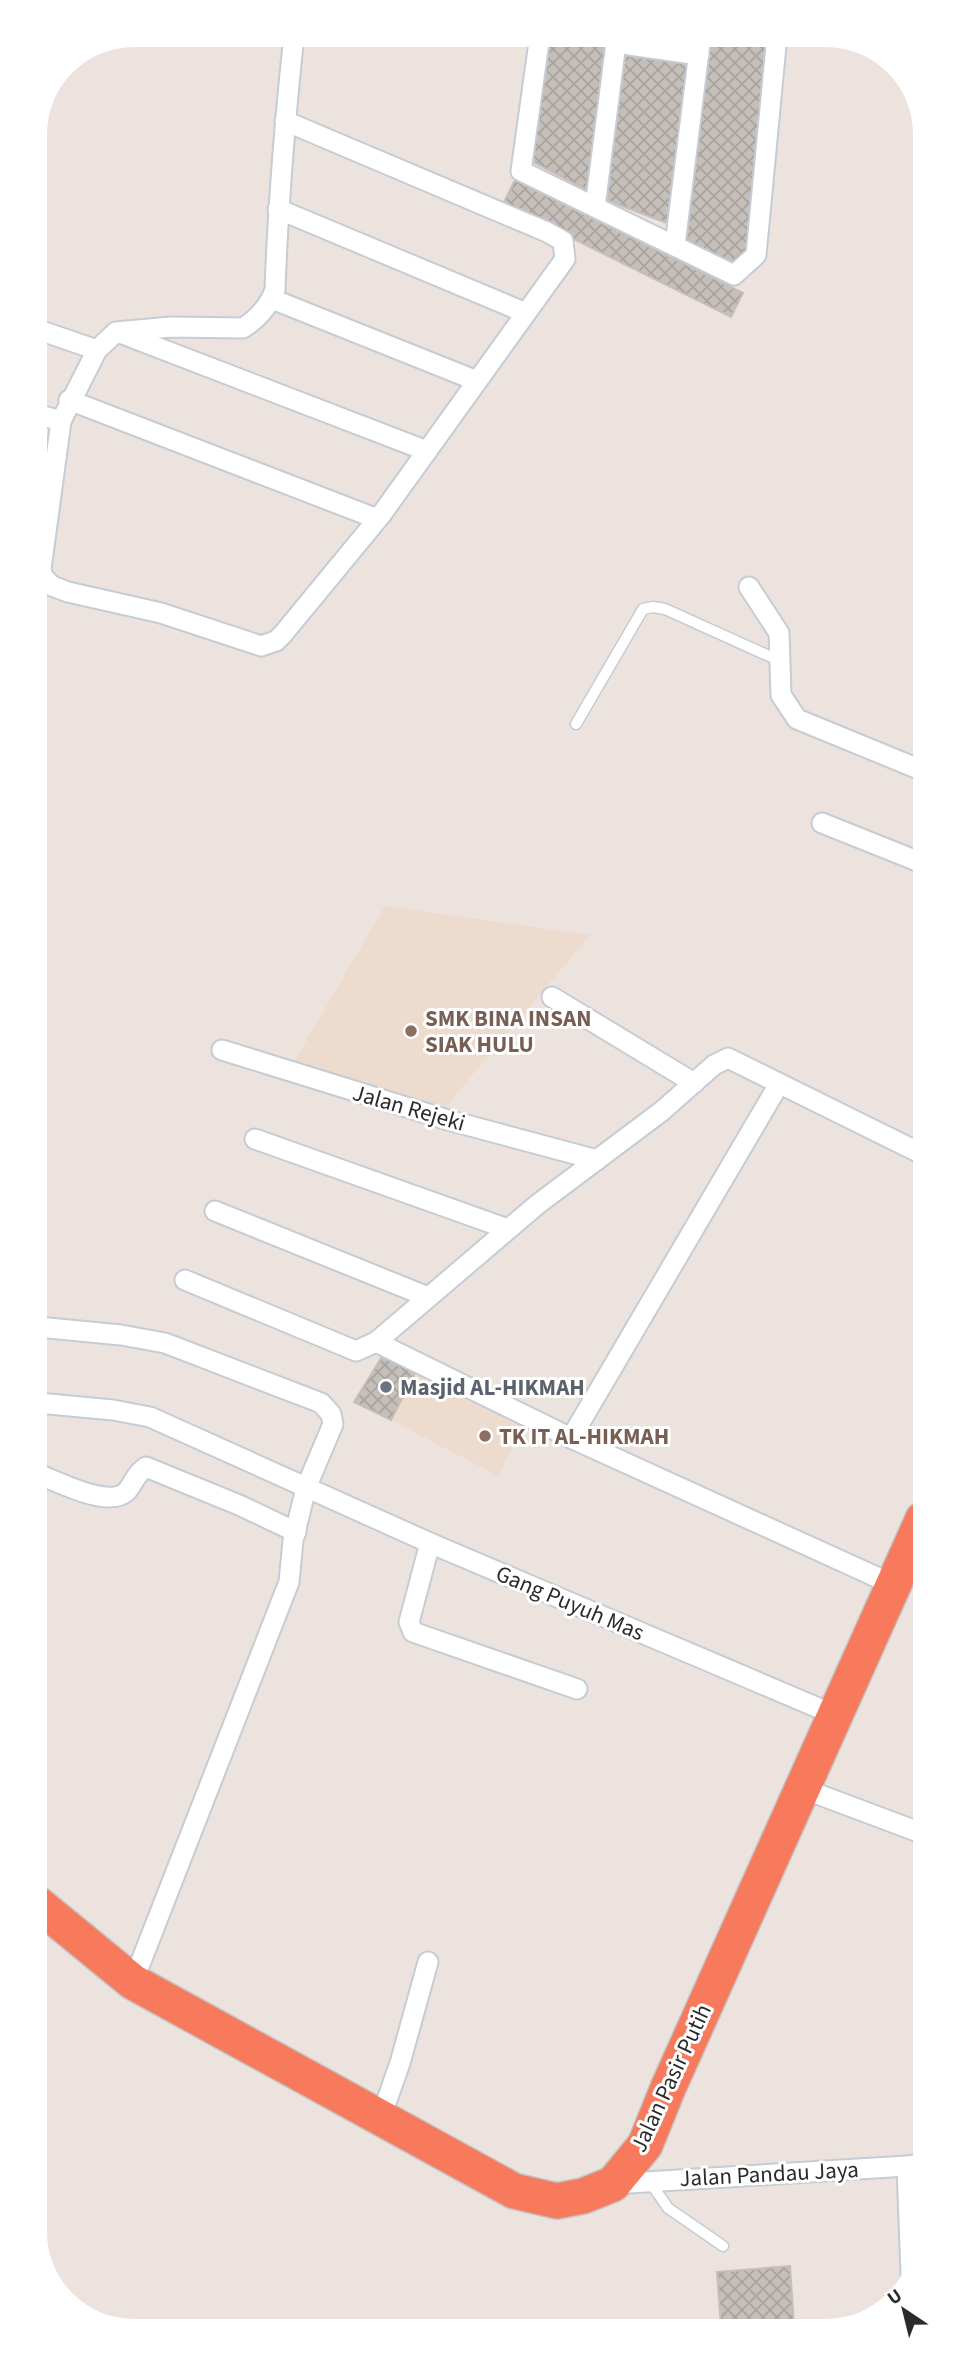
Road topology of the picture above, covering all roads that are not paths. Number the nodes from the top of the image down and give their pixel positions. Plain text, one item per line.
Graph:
1 (293, 47) edge
2 (538, 47) edge
3 (615, 47) edge
4 (658, 47) edge
5 (700, 47) edge
6 (775, 47) edge
7 (699, 55) junction
8 (285, 121) junction
9 (595, 207) junction
10 (278, 209) junction
11 (675, 245) junction
12 (272, 299) junction
13 (526, 313) junction
14 (116, 332) junction
15 (47, 333) edge
16 (97, 350) junction
17 (477, 381) junction
18 (69, 400) junction
19 (47, 417) edge
20 (61, 421) junction
21 (427, 451) junction
22 (381, 515) junction
23 (47, 525) edge
24 (47, 582) edge
25 (749, 587) dead end
26 (780, 662) junction
27 (576, 724) dead end
28 (913, 766) edge
29 (822, 823) dead end
30 (913, 859) edge
31 (552, 997) dead end
32 (222, 1050) dead end
33 (694, 1083) junction
34 (779, 1084) junction
35 (255, 1139) dead end
36 (913, 1150) edge
37 (597, 1160) junction
38 (215, 1211) dead end
39 (508, 1229) junction
40 (185, 1280) dead end
41 (428, 1297) junction
42 (47, 1328) edge
43 (376, 1342) junction
44 (47, 1404) edge
45 (570, 1438) junction
46 (47, 1477) edge
47 (306, 1488) junction
48 (296, 1532) junction
49 (913, 1542) edge
50 (430, 1543) junction
51 (894, 1585) junction
52 (577, 1689) dead end
53 (835, 1715) junction
54 (804, 1789) junction
55 (913, 1830) edge
56 (47, 1912) edge
57 (429, 1962) dead end
58 (133, 1982) junction
59 (381, 2117) junction
60 (913, 2165) edge
61 (650, 2182) junction
62 (613, 2184) junction
63 (723, 2246) dead end

1 - 8 street
2 - 9 street
3 - 9 street
4 - 7 street
5 - 7 street
6 - 11 street
7 - 11 street
8 - 10 street
8 - 13 street
9 - 11 street
10 - 12 street
10 - 13 street
12 - 14 street
12 - 17 street
13 - 17 street
14 - 16 street
14 - 21 street
15 - 16 street
16 - 18 street
17 - 21 street
18 - 20 street
18 - 22 street
19 - 20 street
20 - 23 street
21 - 22 street
22 - 24 street
25 - 26 street
26 - 27 lane
26 - 28 street
29 - 30 street
31 - 33 street
32 - 37 street, Jalan Rejeki
33 - 34 street
33 - 37 street
34 - 36 street
34 - 45 street
35 - 39 street
37 - 39 street
38 - 41 street
39 - 41 street
40 - 43 street
41 - 43 street
42 - 47 street
43 - 45 street
44 - 47 street, Gang Puyuh Mas
45 - 51 street
46 - 48 street
47 - 48 street
47 - 50 street, Gang Puyuh Mas
48 - 58 street
49 - 51 highway, Jalan Pasir Putih
50 - 52 street
50 - 53 street, Gang Puyuh Mas
51 - 53 highway, Jalan Pasir Putih
53 - 54 highway, Jalan Pasir Putih
54 - 55 street
54 - 62 highway, Jalan Pasir Putih
56 - 58 highway, Jalan Pasir Putih
57 - 59 street
58 - 59 highway, Jalan Pasir Putih
59 - 62 highway, Jalan Pasir Putih
60 - 61 street, Jalan Pandau Jaya
61 - 62 street, Jalan Pandau Jaya
61 - 63 lane

